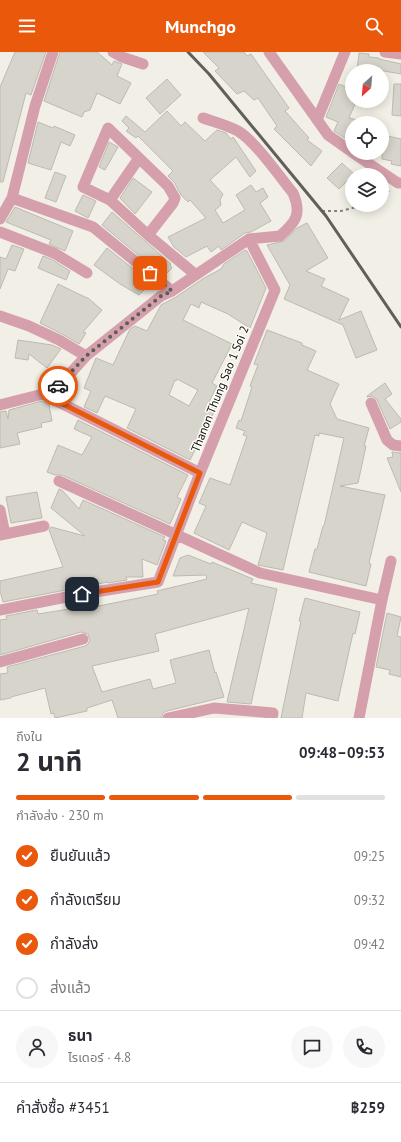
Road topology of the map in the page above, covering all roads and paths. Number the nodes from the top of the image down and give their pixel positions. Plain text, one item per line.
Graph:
1 (53, 52) edge
2 (113, 52) edge
3 (269, 52) edge
4 (345, 52) edge
5 (385, 52) edge
6 (401, 54) edge
7 (143, 64) dead end
8 (203, 118) dead end
9 (317, 120) junction
10 (345, 148) edge
11 (140, 158) junction
12 (364, 160) edge
13 (401, 183) edge
14 (12, 198) junction
15 (110, 200) junction
16 (345, 210) edge
17 (322, 211) dead end
18 (0, 219) edge
19 (0, 232) edge
20 (148, 236) junction
21 (249, 238) junction
22 (87, 272) dead end
23 (196, 275) junction
24 (172, 291) junction
25 (0, 316) edge
26 (86, 356) junction
27 (49, 397) junction
28 (371, 403) dead end
29 (0, 405) edge
30 (401, 446) edge
31 (200, 473) junction
32 (59, 481) dead end
33 (0, 510) edge
34 (44, 526) dead end
35 (176, 534) junction
36 (2, 535) edge
37 (391, 561) dead end
38 (382, 600) junction
39 (0, 610) edge
40 (83, 639) dead end
41 (0, 662) edge
42 (168, 718) edge
43 (272, 718) edge
44 (359, 718) edge

1 - 14 street
2 - 7 street
3 - 9 street
4 - 9 street
5 - 6 street
8 - 21 street
9 - 10 street
11 - 15 street
11 - 15 street
11 - 20 street
12 - 13 street
14 - 18 street
14 - 24 street
15 - 20 street
16 - 17 path
19 - 22 street
20 - 23 street
21 - 23 street
21 - 31 street, Thanon Thung Sao 1 Soi 2
23 - 24 street
24 - 26 street
25 - 26 street
26 - 27 street
27 - 29 street
27 - 31 street
28 - 30 street
31 - 35 street, Thanon Thung Sao 1 Soi 2
32 - 35 street
33 - 36 street
34 - 36 street
35 - 38 street
35 - 39 street, Thanon Thung Sao 1 Soi 2
37 - 38 street
38 - 44 street
40 - 41 street
42 - 43 street

